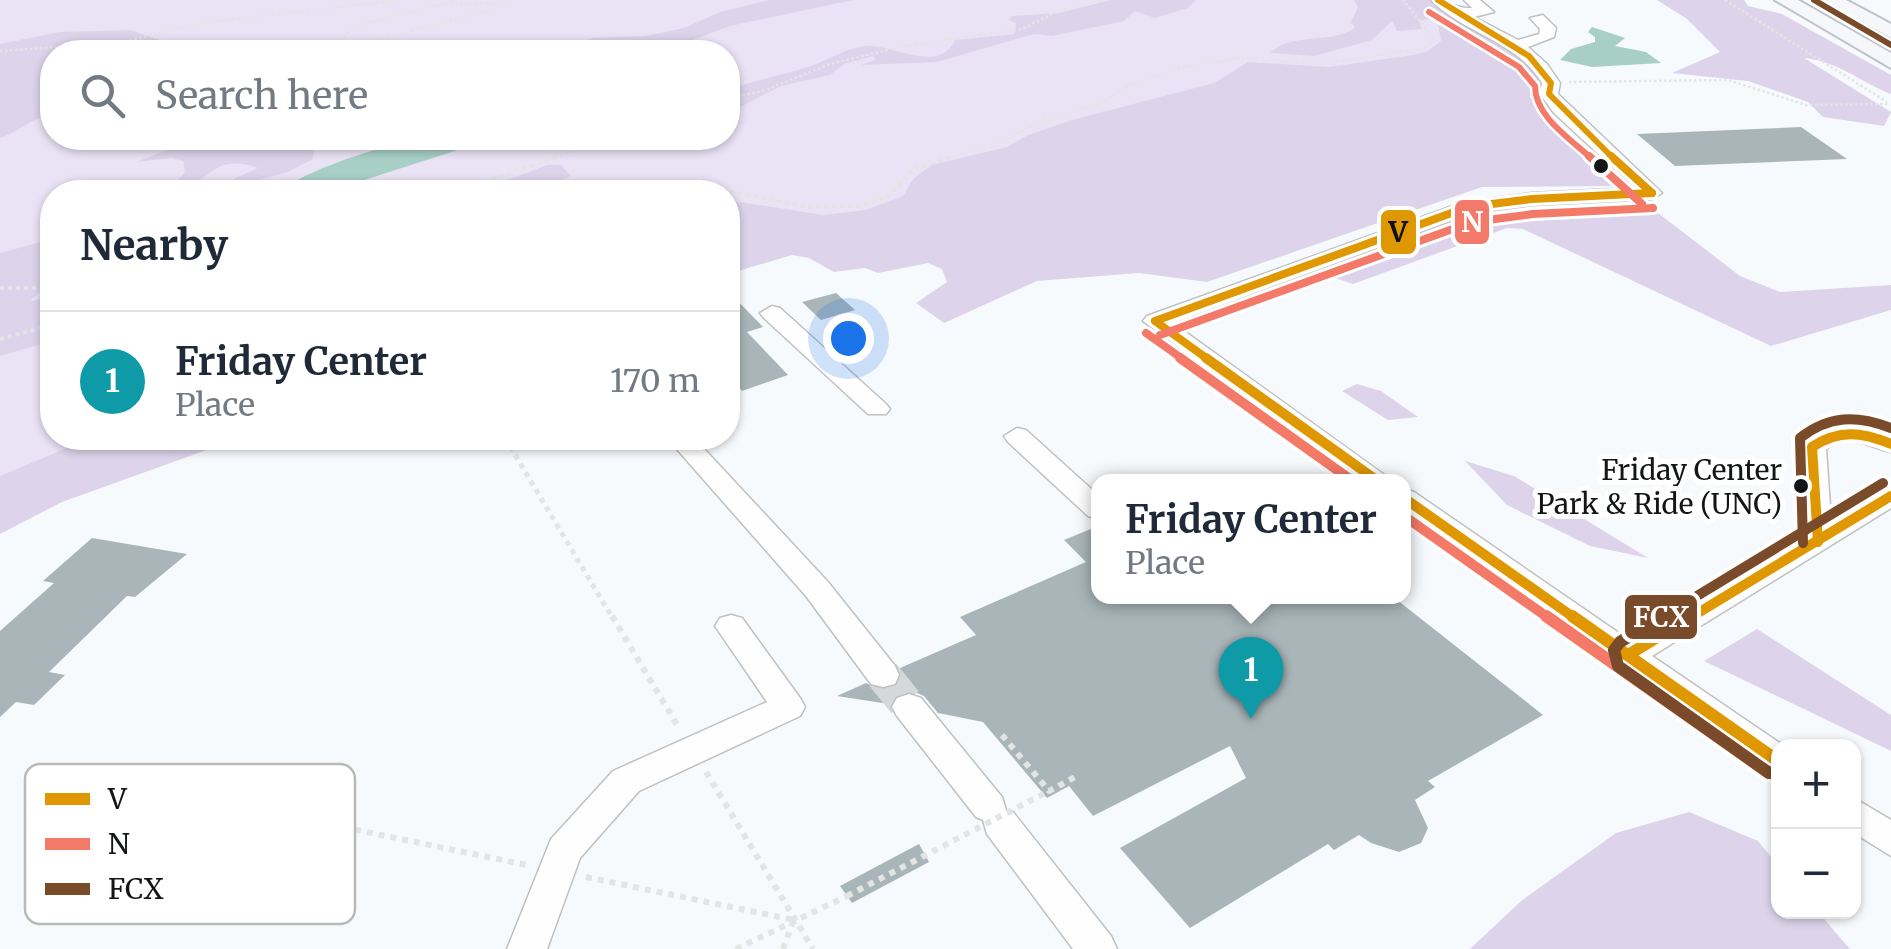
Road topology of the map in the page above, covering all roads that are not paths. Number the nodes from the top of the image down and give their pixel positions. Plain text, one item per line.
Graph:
1 (1438, 0) edge
2 (1471, 0) edge
3 (1784, 0) edge
4 (1832, 0) edge
5 (1453, 14) junction
6 (1538, 18) dead end
7 (1891, 32) edge
8 (1516, 46) junction
9 (1891, 62) edge
10 (772, 313) dead end
11 (877, 409) dead end
12 (1016, 436) dead end
13 (1891, 444) edge
14 (691, 450) edge
15 (1369, 474) edge
16 (1891, 496) edge
17 (1411, 503) edge
18 (1091, 504) edge
19 (1818, 542) junction
20 (731, 626) dead end
21 (1628, 656) junction
22 (883, 675) tunnel mouth
23 (909, 707) tunnel mouth
24 (1771, 756) edge
25 (1861, 818) edge
26 (1891, 840) edge
27 (527, 949) edge
28 (1097, 949) edge

1 - 5 lane
2 - 5 lane
3 - 9 main road
4 - 7 main road
5 - 8 lane
6 - 8 lane
8 - 15 lane
10 - 11 lane
12 - 18 lane
13 - 19 lane
14 - 22 lane
16 - 19 lane
17 - 21 lane
19 - 21 lane
20 - 27 lane
21 - 24 lane
23 - 28 lane
25 - 26 lane

